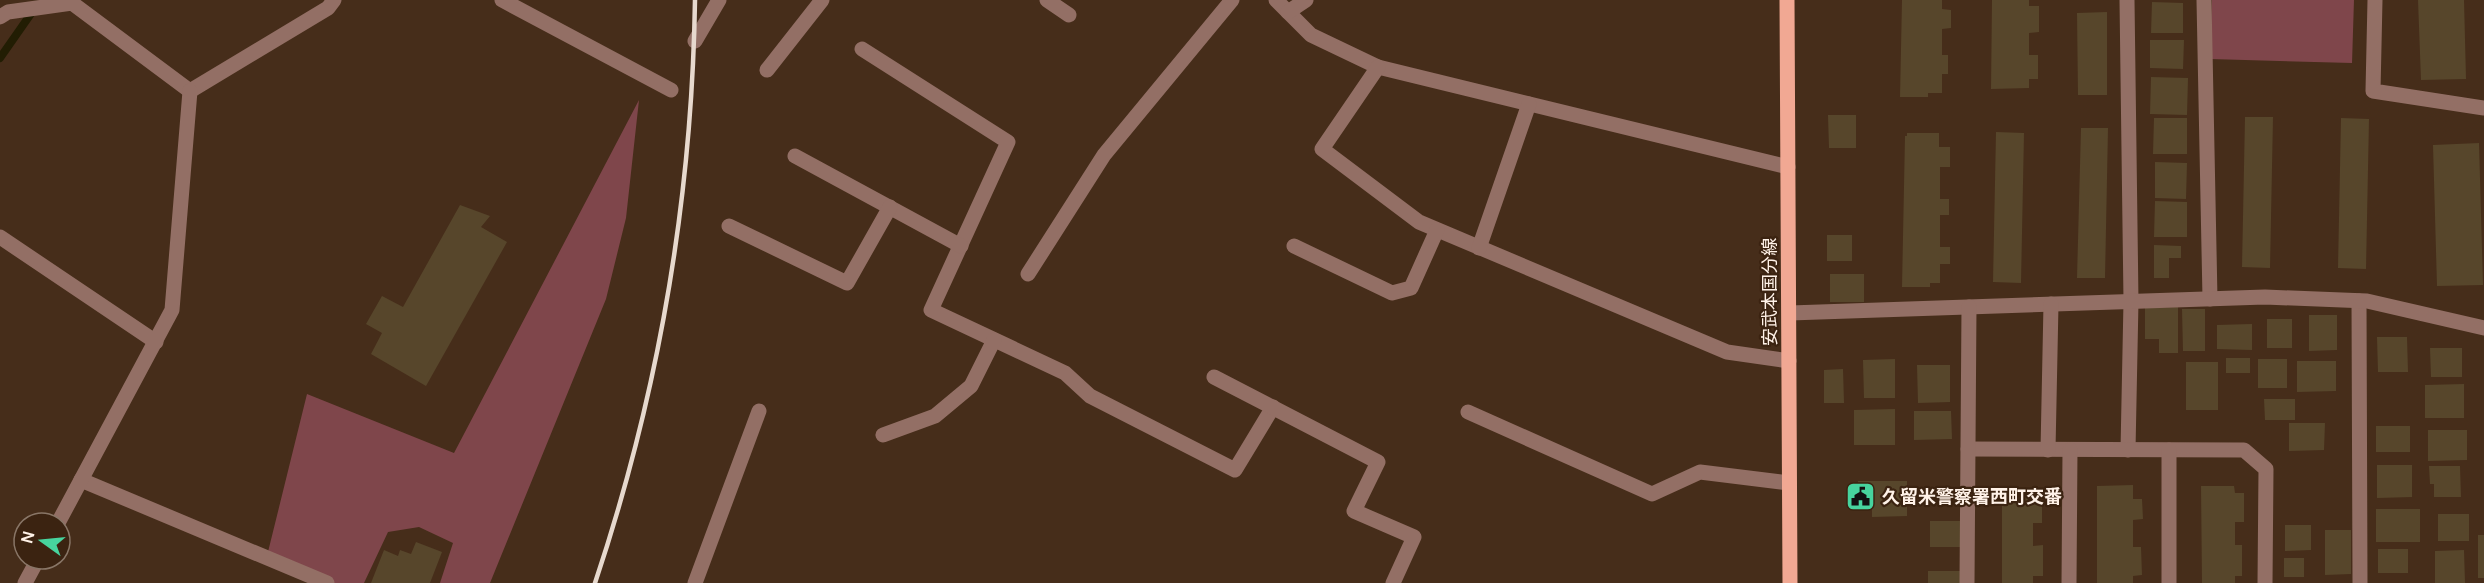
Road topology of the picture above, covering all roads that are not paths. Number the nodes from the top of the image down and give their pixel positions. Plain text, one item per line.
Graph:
1 (334, 0) edge
2 (502, 0) edge
3 (719, 0) edge
4 (822, 0) edge
5 (1047, 0) edge
6 (1232, 0) edge
7 (1276, 0) edge
8 (1306, 0) edge
9 (1787, 0) edge
10 (2127, 0) edge
11 (2204, 0) edge
12 (2375, 0) edge
13 (73, 2) edge
14 (1288, 12) junction
15 (1069, 15) dead end
16 (0, 17) edge
17 (695, 41) dead end
18 (862, 49) dead end
19 (1378, 67) junction
20 (767, 70) dead end
21 (671, 90) dead end
22 (189, 91) junction
23 (1528, 104) junction
24 (2484, 108) edge
25 (795, 156) dead end
26 (1788, 167) junction
27 (890, 207) junction
28 (729, 226) dead end
29 (1437, 230) junction
30 (0, 237) edge
31 (961, 246) junction
32 (1294, 246) dead end
33 (1479, 248) junction
34 (1028, 274) dead end
35 (2210, 298) junction
36 (2132, 301) junction
37 (2359, 301) junction
38 (2051, 304) junction
39 (1969, 307) junction
40 (1790, 313) junction
41 (2484, 328) edge
42 (994, 340) junction
43 (156, 342) junction
44 (1789, 361) junction
45 (1214, 377) dead end
46 (1273, 407) junction
47 (759, 411) dead end
48 (1468, 412) dead end
49 (883, 435) dead end
50 (1968, 449) junction
51 (2048, 450) junction
52 (2070, 450) junction
53 (2128, 450) junction
54 (2169, 450) junction
55 (81, 480) junction
56 (1789, 483) junction
57 (64, 511) edge
58 (327, 583) edge
59 (695, 583) edge
60 (1393, 583) edge
61 (1790, 583) edge
62 (1967, 583) edge
63 (2069, 583) edge
64 (2169, 583) edge
65 (2265, 583) edge
66 (2360, 583) edge

1 - 22 street
2 - 21 street
3 - 17 street
4 - 20 street
5 - 15 street
6 - 34 street
7 - 14 street
8 - 14 street
9 - 26 main road, 安武本国分線
10 - 36 street
11 - 35 street
12 - 24 street
13 - 16 street
13 - 22 street
14 - 19 street
18 - 31 street
19 - 23 street
19 - 29 street
22 - 43 street
23 - 26 street
23 - 33 street
25 - 27 street
26 - 40 main road, 安武本国分線
27 - 28 street
27 - 31 street
29 - 32 street
29 - 33 street
30 - 43 street
31 - 42 street
33 - 44 street
35 - 36 street
35 - 37 street
36 - 38 street
36 - 53 street
37 - 41 street
37 - 66 street
38 - 39 street
38 - 51 street
39 - 40 street
39 - 50 street
40 - 44 main road, 安武本国分線
42 - 46 street
42 - 49 street
43 - 55 street
44 - 56 main road, 安武本国分線
45 - 46 street
46 - 60 street
47 - 59 street
48 - 56 street
50 - 51 street
50 - 62 street
51 - 52 street
52 - 53 street
52 - 63 street
53 - 54 street
54 - 64 street
54 - 65 street
55 - 57 street
55 - 58 street
56 - 61 main road, 安武本国分線

